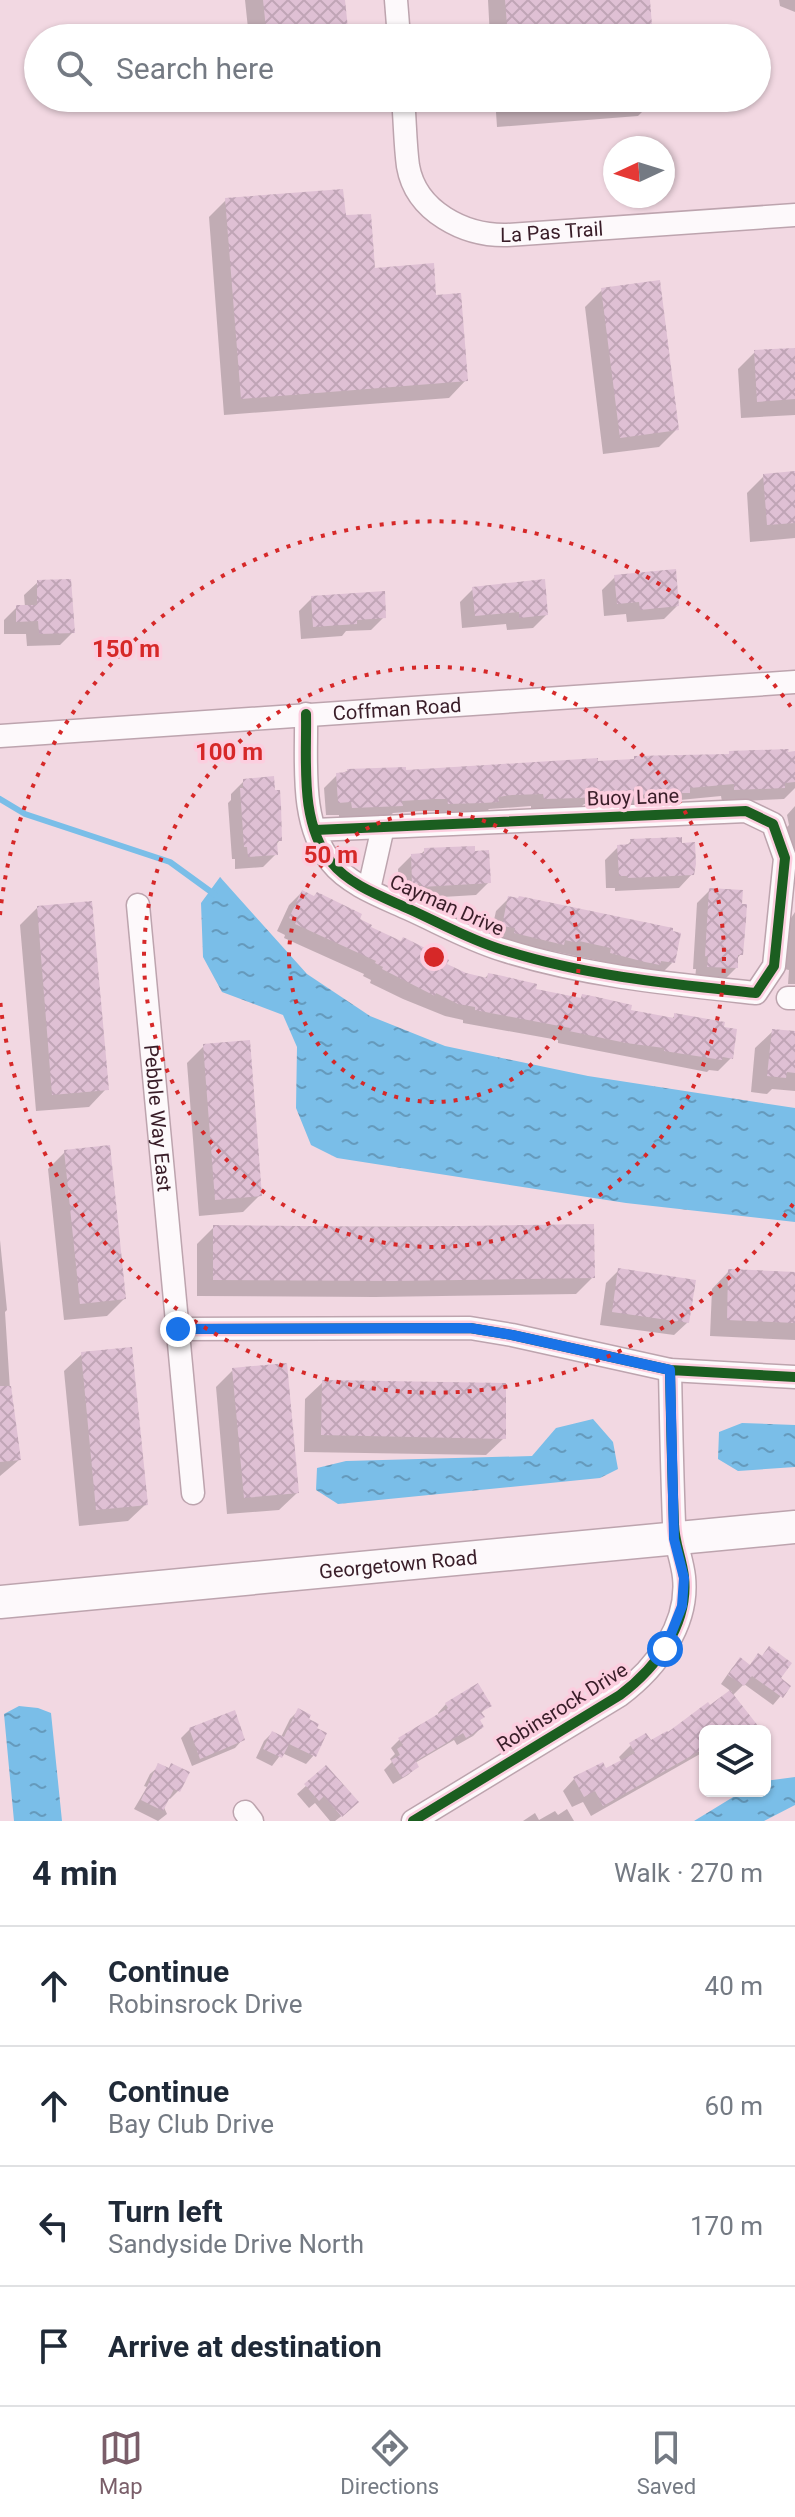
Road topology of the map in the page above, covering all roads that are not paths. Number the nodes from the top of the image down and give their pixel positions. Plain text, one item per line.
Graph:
1 (396, 0) edge
2 (398, 24) edge
3 (404, 112) edge
4 (795, 215) edge
5 (795, 682) edge
6 (306, 714) junction
7 (6, 736) edge
8 (383, 827) junction
9 (315, 830) junction
10 (369, 889) junction
11 (138, 905) dead end
12 (756, 993) joint
13 (178, 1329) junction
14 (670, 1370) junction
15 (795, 1377) edge
16 (193, 1493) dead end
17 (795, 1527) edge
18 (674, 1539) junction
19 (0, 1602) edge
20 (413, 1821) edge

1 - 2 street
3 - 4 street, La Pas Trail
5 - 6 street, Coffman Road
6 - 7 street, Coffman Road
6 - 9 street, Cayman Drive
8 - 9 street, Buoy Lane
8 - 10 street
8 - 12 street, Buoy Lane
9 - 10 street, Cayman Drive
10 - 12 street, Cayman Drive
11 - 13 street, Pebble Way East
13 - 14 street
13 - 16 street, Pebble Way East
14 - 15 street
14 - 18 street, Robinsrock Drive
17 - 18 main road, Georgetown Road
18 - 19 main road, Georgetown Road
18 - 20 street, Robinsrock Drive

